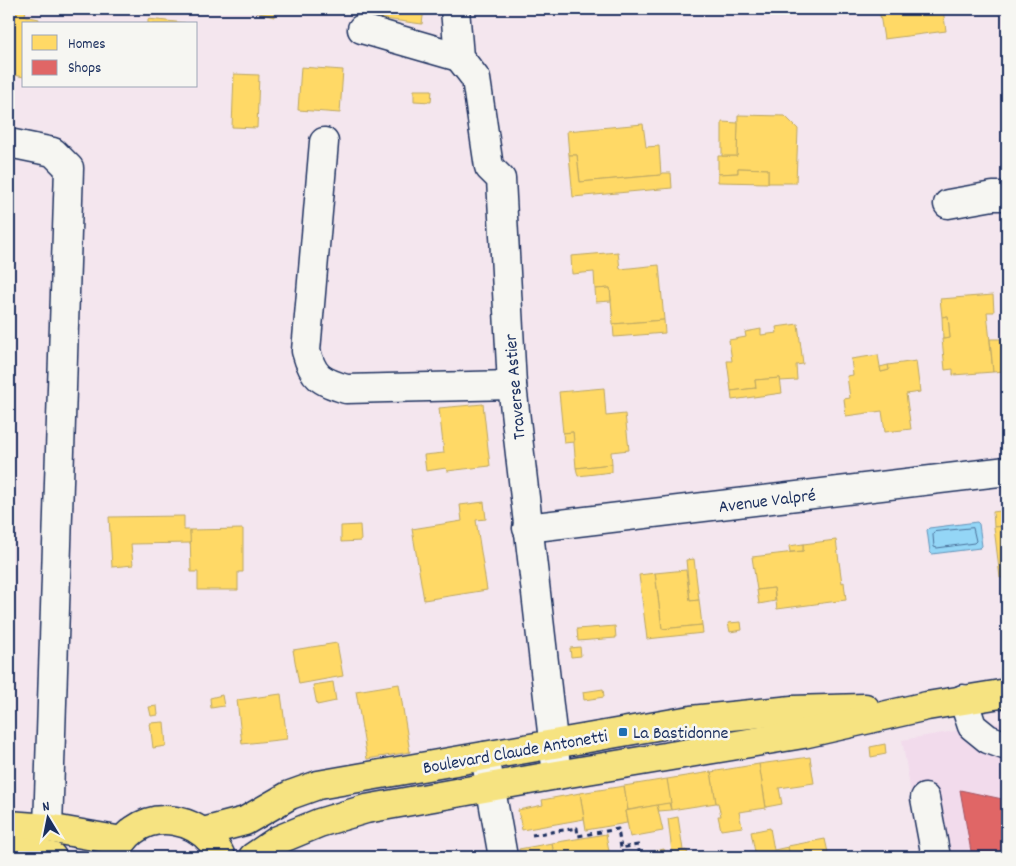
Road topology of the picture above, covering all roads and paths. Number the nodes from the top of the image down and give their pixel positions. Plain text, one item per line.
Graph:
1 (455, 9) edge
2 (362, 29) dead end
3 (458, 57) junction
4 (324, 142) dead end
5 (9, 143) edge
6 (1007, 196) edge
7 (948, 204) dead end
8 (512, 385) junction
9 (1007, 471) edge
10 (527, 528) junction
11 (1007, 692) edge
12 (963, 699) junction
13 (927, 706) junction
14 (554, 744) junction
15 (1007, 746) edge
16 (485, 756) junction
17 (557, 775) junction
18 (491, 787) junction
19 (925, 798) dead end
20 (9, 825) edge
21 (48, 828) junction
22 (203, 832) junction
23 (9, 848) edge
24 (118, 849) edge
25 (501, 849) edge
26 (52, 857) edge
27 (221, 857) edge
28 (253, 857) edge
29 (640, 857) edge
30 (936, 857) edge

1 - 3 street
2 - 3 street
3 - 8 street, Traverse Astier
4 - 8 street
5 - 21 street
6 - 7 street
8 - 10 street, Traverse Astier
9 - 10 street, Avenue Valpré
10 - 14 street, Traverse Astier
11 - 12 main road, Boulevard Claude Antonetti
12 - 13 main road, Boulevard Claude Antonetti
12 - 15 street
13 - 14 main road, Boulevard Claude Antonetti
13 - 17 main road, Boulevard Claude Antonetti
14 - 16 main road, Boulevard Claude Antonetti
14 - 17 street, Traverse Astier
16 - 18 street
16 - 22 main road, Boulevard Claude Antonetti
17 - 18 main road, Boulevard Claude Antonetti
18 - 25 street
18 - 28 main road, Boulevard Claude Antonetti
19 - 30 street
20 - 21 main road
21 - 24 main road
22 - 24 main road
22 - 27 main road
23 - 26 main road
25 - 29 path

